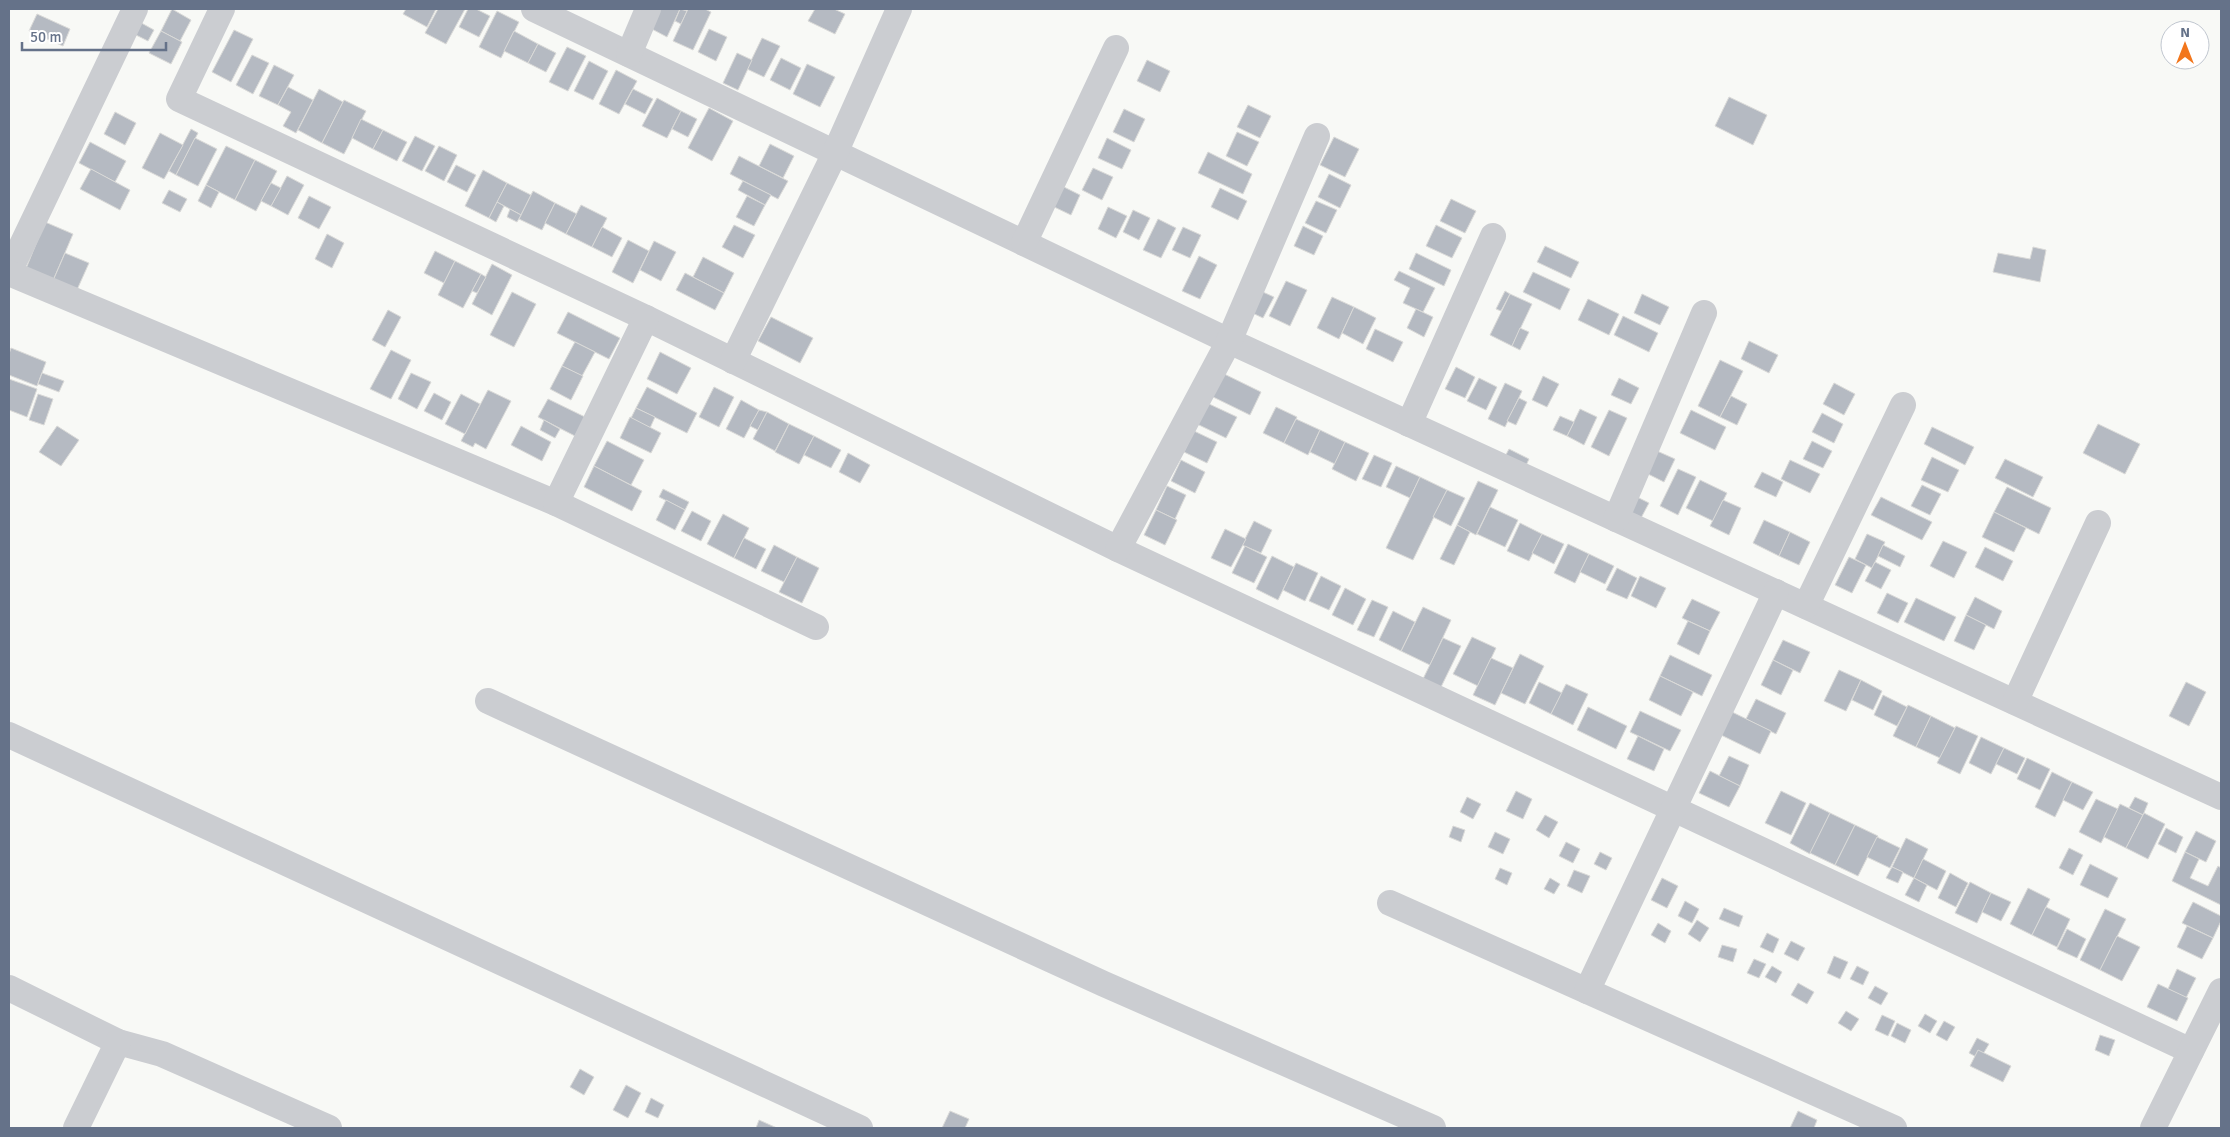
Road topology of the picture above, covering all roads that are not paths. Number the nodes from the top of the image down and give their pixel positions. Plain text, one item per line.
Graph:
1 (135, 9) edge
2 (222, 9) edge
3 (534, 9) edge
4 (648, 9) edge
5 (899, 9) edge
6 (1116, 48) dead end
7 (629, 54) junction
8 (1317, 136) dead end
9 (835, 153) junction
10 (1493, 236) dead end
11 (1024, 243) junction
12 (9, 272) edge
13 (1704, 313) dead end
14 (646, 318) junction
15 (1229, 341) junction
16 (733, 361) junction
17 (1903, 405) dead end
18 (1409, 424) junction
19 (556, 503) junction
20 (1616, 519) junction
21 (2098, 523) dead end
22 (1118, 549) junction
23 (1776, 592) junction
24 (1806, 606) junction
25 (816, 627) dead end
26 (488, 701) dead end
27 (2015, 702) junction
28 (9, 735) edge
29 (2221, 797) edge
30 (1674, 809) junction
31 (1390, 903) dead end
32 (9, 988) edge
33 (1587, 991) junction
34 (2221, 992) edge
35 (118, 1042) junction
36 (2191, 1051) junction
37 (76, 1128) edge
38 (329, 1128) edge
39 (860, 1128) edge
40 (1434, 1128) edge
41 (1894, 1128) edge
42 (2153, 1128) edge

1 - 12 street
2 - 14 street
3 - 7 street
4 - 7 street
5 - 9 street
6 - 11 street
7 - 9 street
8 - 15 street
9 - 11 street
9 - 16 street
10 - 18 street
11 - 15 street
12 - 19 street
13 - 20 street
14 - 16 street
14 - 19 street
15 - 18 street
15 - 22 street
16 - 22 street
17 - 24 street
18 - 20 street
19 - 25 street
20 - 23 street
21 - 27 street
22 - 30 street
23 - 24 street
23 - 30 street
24 - 27 street
26 - 40 street
27 - 29 street
28 - 39 street
30 - 33 street
30 - 36 street
31 - 33 street
32 - 35 street
33 - 41 street
34 - 36 street
35 - 37 street
35 - 38 street
36 - 42 street

